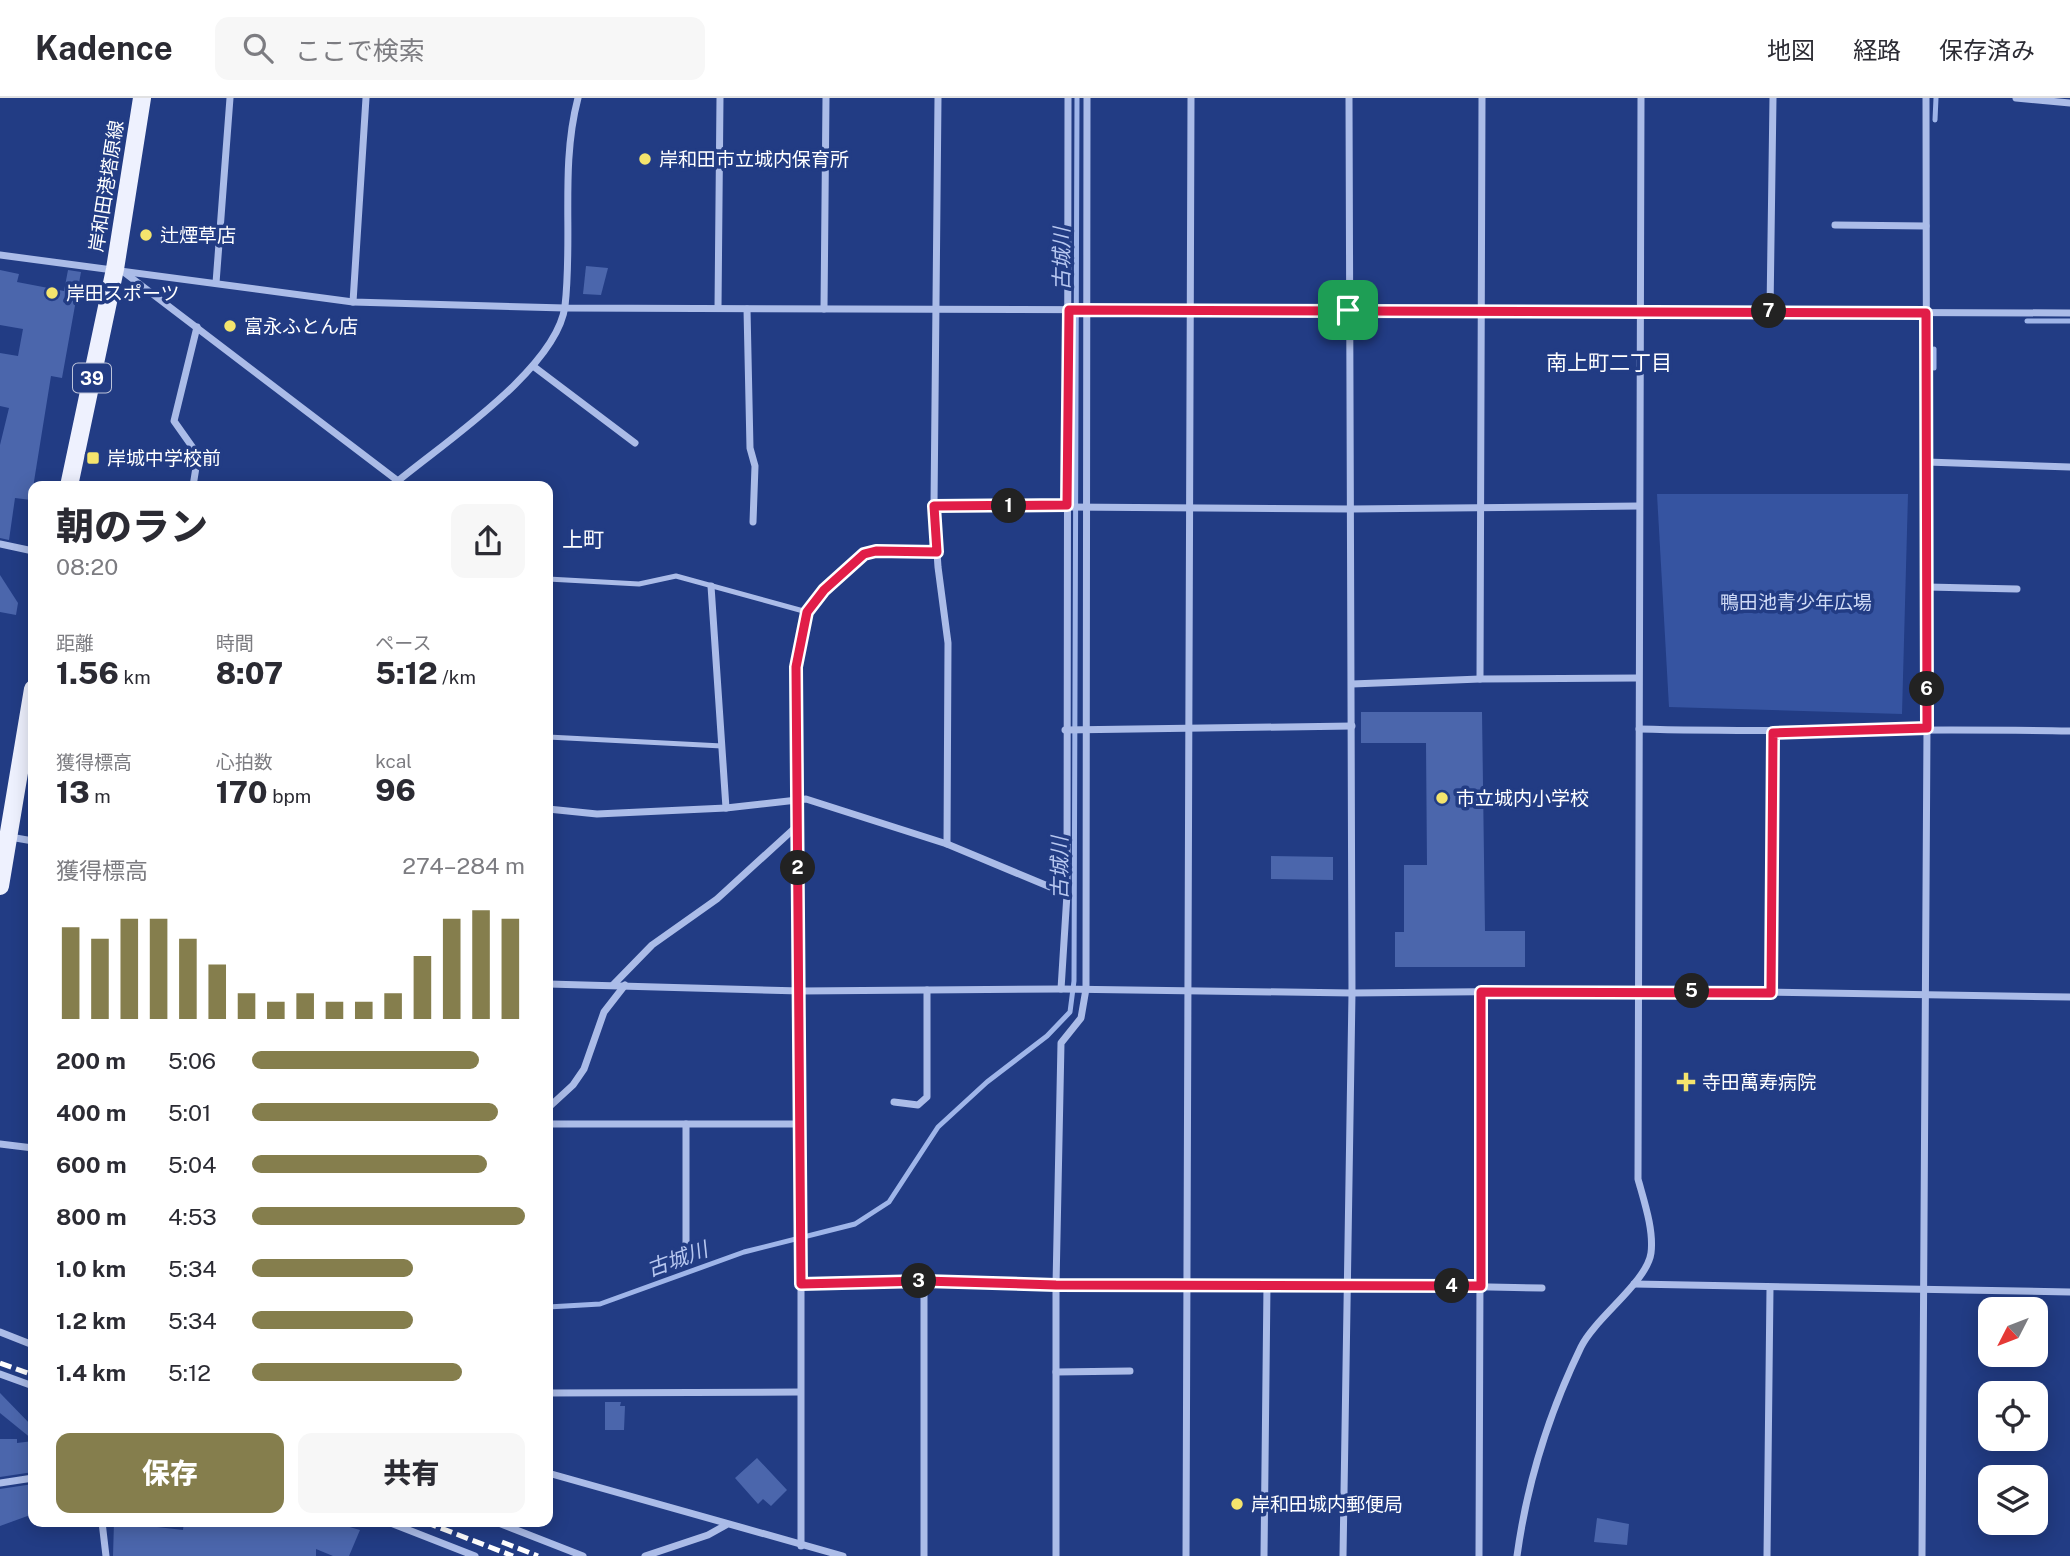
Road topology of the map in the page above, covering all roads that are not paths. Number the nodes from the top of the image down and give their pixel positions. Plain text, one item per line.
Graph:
1 (142, 98) edge
2 (230, 98) edge
3 (366, 98) edge
4 (578, 98) edge
5 (720, 98) edge
6 (826, 98) edge
7 (938, 98) edge
8 (1068, 98) edge
9 (1087, 98) edge
10 (1191, 98) edge
11 (1349, 98) edge
12 (1482, 98) edge
13 (1641, 98) edge
14 (1773, 98) edge
15 (1926, 98) edge
16 (2016, 98) edge
17 (2070, 103) edge
18 (1835, 225) dead end
19 (1926, 226) junction
20 (0, 255) edge
21 (115, 269) junction
22 (216, 283) junction
23 (353, 302) junction
24 (565, 308) junction
25 (718, 308) junction
26 (747, 309) junction
27 (824, 309) junction
28 (937, 309) junction
29 (1069, 310) junction
30 (1085, 310) junction
31 (1191, 310) junction
32 (1348, 310) junction
33 (1770, 311) junction
34 (1482, 313) junction
35 (1640, 313) junction
36 (1926, 313) junction
37 (2070, 313) edge
38 (197, 327) junction
39 (533, 366) junction
40 (635, 443) dead end
41 (1927, 462) junction
42 (2070, 467) edge
43 (70, 481) edge
44 (194, 481) edge
45 (393, 481) edge
46 (401, 481) edge
47 (934, 506) junction
48 (1067, 506) junction
49 (1639, 506) junction
50 (1085, 507) junction
51 (1189, 507) junction
52 (1482, 508) junction
53 (1352, 509) junction
54 (753, 522) dead end
55 (0, 544) edge
56 (28, 550) edge
57 (937, 552) junction
58 (553, 579) edge
59 (711, 586) junction
60 (1927, 587) junction
61 (2017, 589) dead end
62 (807, 612) junction
63 (1637, 678) junction
64 (1480, 679) junction
65 (1352, 684) junction
66 (28, 715) edge
67 (1352, 726) junction
68 (1084, 727) junction
69 (1187, 727) junction
70 (1927, 728) junction
71 (1639, 729) junction
72 (1065, 730) junction
73 (2070, 731) edge
74 (1773, 733) junction
75 (553, 737) edge
76 (722, 746) junction
77 (797, 801) junction
78 (726, 808) junction
79 (553, 810) edge
80 (797, 826) junction
81 (5, 836) edge
82 (28, 840) edge
83 (947, 844) junction
84 (0, 886) edge
85 (1067, 894) junction
86 (553, 984) edge
87 (614, 985) junction
88 (625, 985) junction
89 (1061, 989) junction
90 (1085, 989) junction
91 (927, 990) junction
92 (1639, 990) junction
93 (801, 991) junction
94 (1188, 991) junction
95 (1481, 992) junction
96 (1352, 993) junction
97 (1771, 993) junction
98 (1925, 995) junction
99 (2070, 997) edge
100 (894, 1102) dead end
101 (553, 1103) edge
102 (553, 1124) edge
103 (686, 1124) junction
104 (801, 1125) junction
105 (0, 1144) edge
106 (28, 1147) edge
107 (686, 1245) dead end
108 (924, 1281) junction
109 (801, 1284) junction
110 (1188, 1284) junction
111 (1267, 1284) junction
112 (1346, 1284) junction
113 (1634, 1284) junction
114 (1056, 1285) junction
115 (1481, 1286) junction
116 (1542, 1288) dead end
117 (1770, 1288) junction
118 (1922, 1290) junction
119 (2070, 1292) edge
120 (0, 1332) edge
121 (28, 1343) edge
122 (1130, 1371) dead end
123 (1056, 1372) junction
124 (0, 1374) edge
125 (28, 1384) edge
126 (553, 1392) edge
127 (800, 1392) junction
128 (553, 1474) edge
129 (28, 1479) edge
130 (0, 1483) edge
131 (726, 1525) junction
132 (103, 1527) edge
133 (401, 1527) edge
134 (509, 1527) edge
135 (801, 1546) junction
136 (106, 1556) edge
137 (475, 1556) edge
138 (583, 1556) edge
139 (645, 1556) edge
140 (842, 1556) edge
141 (924, 1556) edge
142 (1056, 1556) edge
143 (1186, 1556) edge
144 (1264, 1556) edge
145 (1343, 1556) edge
146 (1479, 1556) edge
147 (1517, 1556) edge
148 (1767, 1556) edge
149 (1922, 1556) edge

1 - 21 main road, 岸和田港塔原線 / 39
2 - 22 street
3 - 23 street
4 - 24 street
5 - 25 street
6 - 27 street
7 - 28 street
8 - 29 street
9 - 30 street
10 - 31 street
11 - 32 street
12 - 34 street
13 - 35 street
14 - 33 street
15 - 19 street
16 - 17 street
18 - 19 street
19 - 36 street
20 - 21 street
21 - 22 street
21 - 38 street
21 - 43 main road, 岸和田港塔原線 / 39
22 - 23 street
23 - 24 street
24 - 25 street
24 - 39 street
25 - 26 street
26 - 27 street
26 - 54 street
27 - 28 street
28 - 29 street
28 - 47 street
29 - 30 street
29 - 48 street
30 - 31 street
30 - 50 street
31 - 32 street
31 - 51 street
32 - 34 street
32 - 53 street
33 - 35 street
33 - 36 street
34 - 35 street
34 - 52 street
35 - 49 street
36 - 37 street
36 - 41 street
38 - 44 street
38 - 45 street
39 - 40 street
39 - 46 street
41 - 42 street
41 - 60 street
47 - 48 street
47 - 57 street
48 - 50 street
48 - 72 street
49 - 52 street
49 - 63 street
50 - 51 street
50 - 68 street
51 - 53 street
51 - 69 street
52 - 53 street
52 - 64 street
53 - 65 street
55 - 56 street
57 - 62 street
57 - 83 street
58 - 59 lane
59 - 62 lane
59 - 76 street
60 - 61 street
60 - 70 street
62 - 77 street
63 - 64 street
63 - 71 street
64 - 65 street
65 - 67 street
66 - 81 main road
67 - 69 street
67 - 96 street
68 - 69 street
68 - 72 street
68 - 90 street
69 - 94 street
70 - 73 street
70 - 74 street
70 - 98 street
71 - 74 street
71 - 92 street
72 - 85 street
74 - 97 street
75 - 76 lane
76 - 78 street
77 - 78 street
77 - 80 street
77 - 83 street
78 - 79 street
80 - 87 street
80 - 93 street
81 - 82 street
81 - 84 main road
83 - 85 street
85 - 89 street
86 - 87 street
87 - 88 street
88 - 93 street
88 - 101 street
89 - 90 street
89 - 91 street
90 - 94 street
90 - 114 street
91 - 93 street
91 - 100 street
92 - 95 street
92 - 97 street
92 - 113 street
93 - 104 street
94 - 96 street
94 - 110 street
95 - 96 street
95 - 115 street
96 - 112 street
97 - 98 street
98 - 99 street
98 - 118 street
102 - 103 street
103 - 104 street
103 - 107 street
104 - 109 street
105 - 106 street
108 - 109 street
108 - 114 street
108 - 141 street
109 - 127 street
110 - 111 street
110 - 114 street
110 - 143 street
111 - 112 street
111 - 144 street
112 - 115 street
112 - 145 street
113 - 117 street
113 - 147 street
114 - 123 street
115 - 116 street
115 - 146 street
117 - 118 street
117 - 148 street
118 - 119 street
118 - 149 street
120 - 121 street
122 - 123 street
123 - 142 street
124 - 125 street
126 - 127 street
127 - 135 street
128 - 131 street
129 - 130 street
131 - 135 street
131 - 139 street
132 - 136 street
133 - 137 street
134 - 138 street
135 - 140 street

